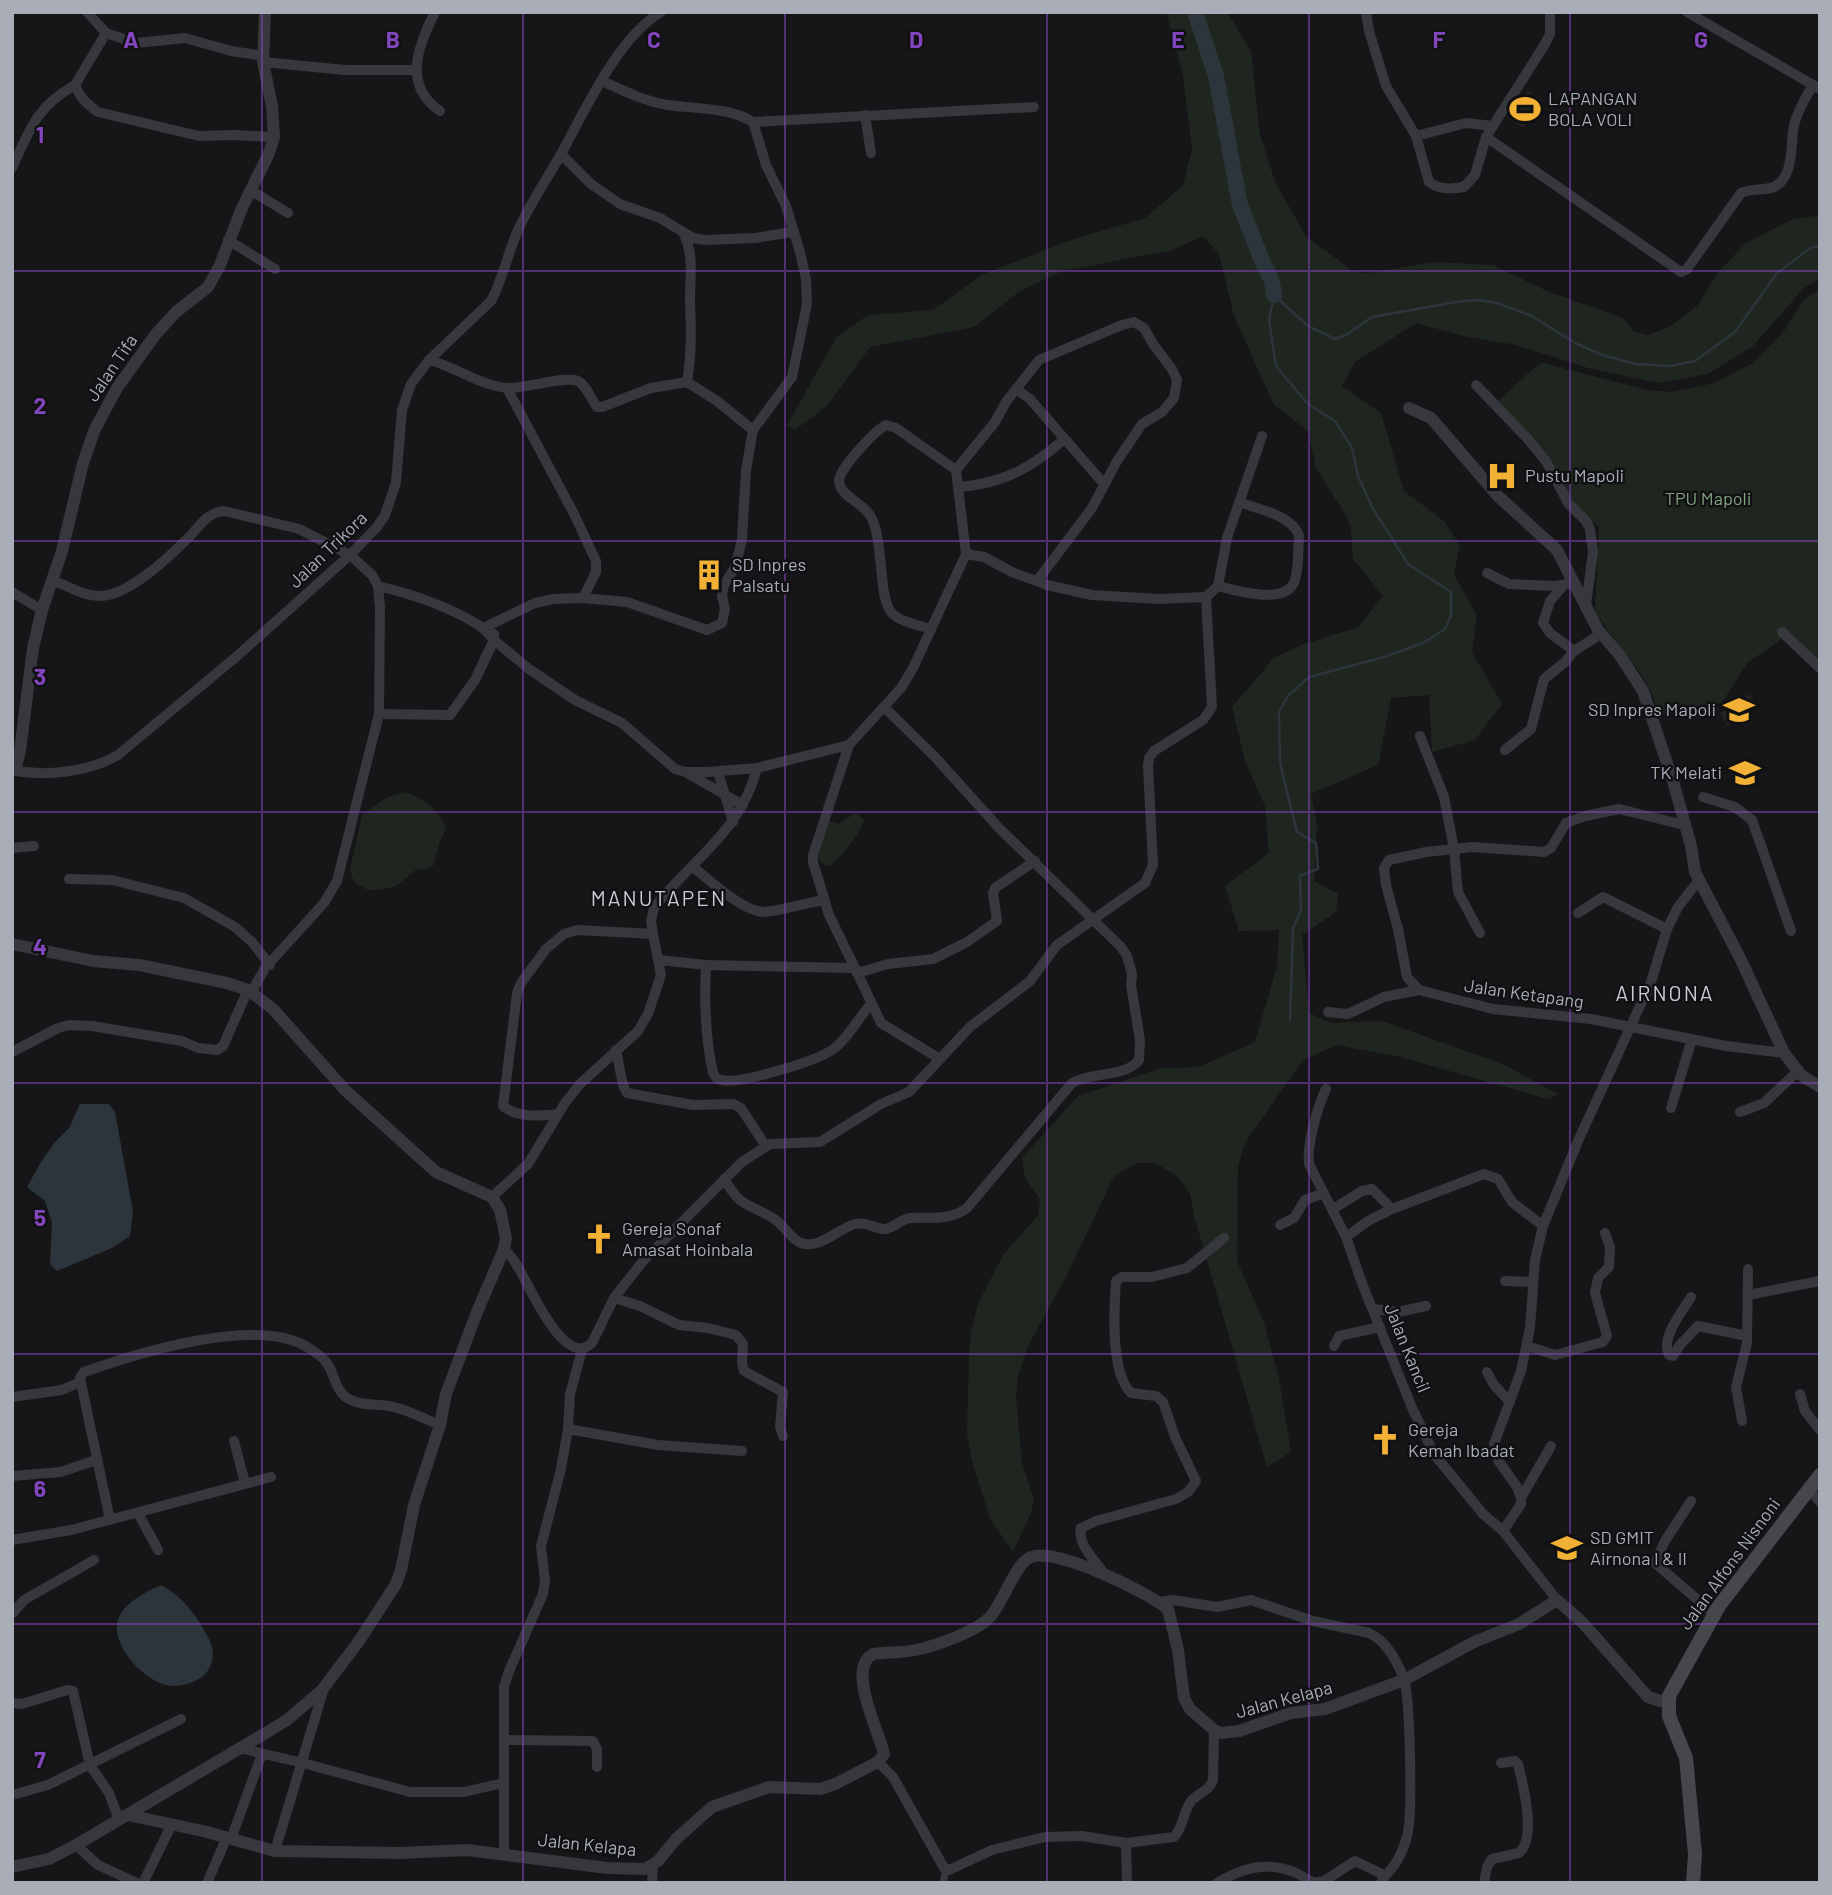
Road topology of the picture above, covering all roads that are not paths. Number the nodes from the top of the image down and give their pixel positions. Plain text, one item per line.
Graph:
1 (87, 12) edge
2 (265, 12) edge
3 (435, 12) edge
4 (661, 12) edge
5 (1366, 12) edge
6 (1550, 12) edge
7 (1688, 12) edge
8 (106, 33) junction
9 (263, 59) junction
10 (416, 70) junction
11 (602, 81) junction
12 (75, 85) junction
13 (1816, 87) edge
14 (1034, 107) dead end
15 (440, 111) dead end
16 (865, 115) junction
17 (752, 122) junction
18 (1493, 126) junction
19 (1416, 136) junction
20 (274, 137) junction
21 (1486, 137) junction
22 (871, 153) dead end
23 (561, 154) junction
24 (12, 168) edge
25 (250, 190) junction
26 (288, 213) dead end
27 (793, 232) junction
28 (683, 233) junction
29 (228, 240) junction
30 (275, 269) dead end
31 (429, 360) junction
32 (687, 382) junction
33 (1476, 385) dead end
34 (507, 388) junction
35 (1016, 389) junction
36 (1409, 408) dead end
37 (753, 430) junction
38 (1262, 436) dead end
39 (1063, 440) junction
40 (956, 470) junction
41 (1104, 484) junction
42 (959, 487) junction
43 (1239, 502) junction
44 (966, 554) junction
45 (350, 555) junction
46 (1486, 573) dead end
47 (53, 581) junction
48 (1037, 581) junction
49 (1568, 584) junction
50 (378, 586) junction
51 (1218, 586) junction
52 (12, 592) edge
53 (1206, 597) junction
54 (583, 598) junction
55 (1586, 605) junction
56 (42, 610) junction
57 (488, 626) junction
58 (930, 629) junction
59 (1782, 632) dead end
60 (1601, 634) junction
61 (494, 640) junction
62 (1574, 652) junction
63 (1820, 668) edge
64 (885, 708) junction
65 (379, 714) junction
66 (1420, 736) dead end
67 (849, 745) junction
68 (1505, 750) dead end
69 (757, 768) junction
70 (12, 770) edge
71 (686, 772) junction
72 (718, 772) junction
73 (725, 795) junction
74 (1703, 797) dead end
75 (743, 805) junction
76 (733, 822) junction
77 (1684, 825) junction
78 (34, 846) dead end
79 (12, 848) edge
80 (1454, 849) junction
81 (1035, 861) junction
82 (692, 867) junction
83 (69, 879) dead end
84 (1699, 880) junction
85 (824, 900) junction
86 (1578, 913) dead end
87 (1091, 919) junction
88 (1668, 929) junction
89 (1791, 931) dead end
90 (1480, 933) dead end
91 (653, 934) junction
92 (12, 944) edge
93 (659, 960) junction
94 (270, 965) junction
95 (706, 965) junction
96 (856, 970) junction
97 (1419, 990) junction
98 (250, 992) junction
99 (871, 1004) junction
100 (1328, 1012) dead end
101 (1632, 1026) junction
102 (1692, 1039) junction
103 (616, 1050) junction
104 (12, 1052) edge
105 (1784, 1053) junction
106 (940, 1059) junction
107 (1798, 1071) junction
108 (1820, 1087) edge
109 (1326, 1089) dead end
110 (1671, 1108) dead end
111 (1740, 1112) dead end
112 (558, 1114) junction
113 (765, 1145) junction
114 (724, 1179) junction
115 (1324, 1193) junction
116 (492, 1197) junction
117 (1333, 1209) junction
118 (1392, 1209) junction
119 (1280, 1225) dead end
120 (1543, 1226) junction
121 (1605, 1233) dead end
122 (1346, 1237) junction
123 (1223, 1238) dead end
124 (504, 1249) junction
125 (1748, 1269) dead end
126 (1505, 1281) dead end
127 (1820, 1281) edge
128 (1533, 1282) junction
129 (1748, 1296) junction
130 (1691, 1297) dead end
131 (614, 1298) junction
132 (1426, 1306) dead end
133 (1373, 1309) junction
134 (1380, 1326) junction
135 (1747, 1336) junction
136 (1334, 1346) dead end
137 (1527, 1346) junction
138 (582, 1350) junction
139 (1487, 1372) dead end
140 (80, 1382) junction
141 (1800, 1394) dead end
142 (12, 1397) edge
143 (1510, 1402) junction
144 (1742, 1421) dead end
145 (440, 1425) junction
146 (568, 1429) junction
147 (1820, 1430) edge
148 (783, 1436) dead end
149 (234, 1441) dead end
150 (1551, 1446) dead end
151 (742, 1451) dead end
152 (96, 1460) junction
153 (1820, 1475) edge
154 (12, 1476) edge
155 (271, 1477) dead end
156 (244, 1483) junction
157 (1810, 1490) junction
158 (1521, 1498) junction
159 (1691, 1501) dead end
160 (1820, 1502) edge
161 (138, 1513) junction
162 (110, 1520) junction
163 (1503, 1531) junction
164 (12, 1540) edge
165 (158, 1550) dead end
166 (94, 1560) dead end
167 (1103, 1572) junction
168 (1558, 1600) junction
169 (1160, 1602) junction
170 (12, 1614) edge
171 (1714, 1614) junction
172 (1404, 1680) junction
173 (324, 1688) junction
174 (1668, 1699) junction
175 (12, 1703) edge
176 (181, 1718) dead end
177 (1214, 1730) junction
178 (504, 1740) junction
179 (239, 1748) junction
180 (262, 1754) junction
181 (878, 1762) junction
182 (303, 1763) junction
183 (1501, 1763) dead end
184 (90, 1765) junction
185 (597, 1767) dead end
186 (503, 1783) junction
187 (12, 1794) edge
188 (124, 1817) junction
189 (172, 1824) junction
190 (228, 1839) junction
191 (1126, 1843) junction
192 (76, 1845) junction
193 (275, 1852) junction
194 (504, 1854) junction
195 (653, 1866) junction
196 (12, 1867) edge
197 (946, 1870) junction
198 (1383, 1879) edge
199 (137, 1883) edge
200 (143, 1883) edge
201 (207, 1883) edge
202 (652, 1883) edge
203 (943, 1883) edge
204 (1127, 1883) edge
205 (1217, 1883) edge
206 (1315, 1883) edge
207 (1484, 1883) edge
208 (1693, 1883) edge

1 - 8 street
2 - 9 street, Jalan Tifa
3 - 10 street
4 - 11 street, Jalan Trikora
5 - 19 street
6 - 18 street
7 - 13 street
8 - 9 street
8 - 12 street
9 - 10 street
9 - 20 street, Jalan Tifa
10 - 15 street
11 - 17 street
11 - 23 street, Jalan Trikora
12 - 20 street
12 - 24 street
13 - 21 street
14 - 16 street
16 - 17 street
16 - 22 street
17 - 27 street
18 - 19 street
18 - 21 street
19 - 21 street
20 - 25 street, Jalan Tifa
23 - 28 street
23 - 31 street, Jalan Trikora
25 - 26 street
25 - 29 street, Jalan Tifa
27 - 28 street
27 - 37 street
28 - 32 street
29 - 30 street
29 - 47 street, Jalan Tifa
31 - 34 street
31 - 45 street, Jalan Trikora
32 - 34 street
32 - 37 street
33 - 55 street
34 - 54 street
35 - 39 street
35 - 40 street
35 - 41 street
36 - 49 street
37 - 54 street
38 - 43 street
39 - 41 street
39 - 42 street
40 - 42 street
40 - 58 street
41 - 48 street
42 - 44 street
43 - 51 street
43 - 51 street
44 - 48 street
44 - 58 street
45 - 47 street
45 - 50 street
45 - 70 street, Jalan Trikora
46 - 49 street
47 - 56 street, Jalan Tifa
48 - 53 street
49 - 55 street
49 - 62 street
50 - 57 street
50 - 65 street
51 - 53 street
52 - 56 street
53 - 87 street
54 - 57 street
55 - 60 street
56 - 70 street, Jalan Tifa
57 - 61 street
58 - 64 street
59 - 63 street
60 - 62 street
60 - 77 street
61 - 65 street
61 - 71 street
62 - 68 street
64 - 67 street
64 - 81 street
65 - 94 street
66 - 80 street
67 - 69 street
67 - 85 street
69 - 72 street
69 - 75 street
71 - 72 street
71 - 73 street
72 - 73 street
73 - 75 street
73 - 76 street
74 - 89 street
75 - 76 street
76 - 82 street
77 - 80 street
77 - 84 street
78 - 79 street
80 - 90 street
80 - 97 street
81 - 87 street
81 - 96 street
82 - 85 street
82 - 91 street
83 - 94 street
84 - 88 street
84 - 105 street
85 - 96 street
86 - 88 street
87 - 106 street
87 - 114 street
88 - 101 street
91 - 93 street
91 - 112 street
92 - 98 street
93 - 95 street
93 - 103 street
94 - 98 street
95 - 96 street
95 - 99 street
96 - 99 street
97 - 100 street
97 - 101 street, Jalan Ketapang
98 - 104 street
98 - 116 street
99 - 106 street
101 - 102 street, Jalan Ketapang
101 - 120 street
102 - 105 street, Jalan Ketapang
102 - 110 street
103 - 112 street
103 - 113 street
105 - 107 street
106 - 113 street
107 - 108 street
107 - 111 street
109 - 115 street, Jalan Kancil
112 - 116 street
113 - 114 street
114 - 131 street
115 - 117 street, Jalan Kancil
115 - 119 street
116 - 124 street
117 - 118 street
117 - 122 street, Jalan Kancil
118 - 120 street
118 - 122 street
120 - 128 street
121 - 137 street
122 - 133 street, Jalan Kancil
123 - 167 street
124 - 138 street
124 - 145 street
125 - 129 street
126 - 128 street
127 - 129 street
128 - 137 street
129 - 135 street
130 - 135 street
131 - 138 street
131 - 148 street
132 - 133 street
133 - 134 street, Jalan Kancil
134 - 136 street
134 - 163 street, Jalan Kancil
135 - 144 street
137 - 143 street
138 - 146 street
139 - 143 street
140 - 142 street
140 - 145 street
140 - 152 street
141 - 147 street
143 - 158 street
145 - 173 street
146 - 151 street
146 - 178 street
149 - 156 street
150 - 158 street
152 - 154 street
152 - 162 street
153 - 157 main road, Jalan Alfons Nisnoni
155 - 156 street
156 - 161 street
157 - 160 street
157 - 171 main road, Jalan Alfons Nisnoni
158 - 163 street
159 - 171 street
161 - 162 street
161 - 165 street
162 - 164 street
163 - 168 street, Jalan Kancil
166 - 170 street
167 - 169 street
167 - 181 street
168 - 172 street, Jalan Kelapa
168 - 174 street, Jalan Kancil
169 - 172 street
169 - 177 street, Jalan Kelapa
171 - 174 main road, Jalan Alfons Nisnoni
172 - 177 street, Jalan Kelapa
172 - 198 street
173 - 179 street
173 - 182 street
174 - 208 main road
175 - 184 street
176 - 184 street
177 - 191 street
178 - 185 street
178 - 186 street
179 - 180 street
179 - 188 street
180 - 182 street
180 - 190 street
181 - 195 street, Jalan Kelapa
181 - 197 street
182 - 186 street
182 - 193 street
183 - 207 street
184 - 187 street
184 - 188 street
186 - 194 street
188 - 189 street, Jalan Kelapa
188 - 192 street
189 - 190 street, Jalan Kelapa
189 - 200 street
190 - 193 street, Jalan Kelapa
190 - 201 street
191 - 197 street
191 - 204 street
192 - 196 street
192 - 199 street
193 - 194 street, Jalan Kelapa
194 - 195 street, Jalan Kelapa
195 - 202 street
197 - 203 street
198 - 206 street
205 - 206 street

